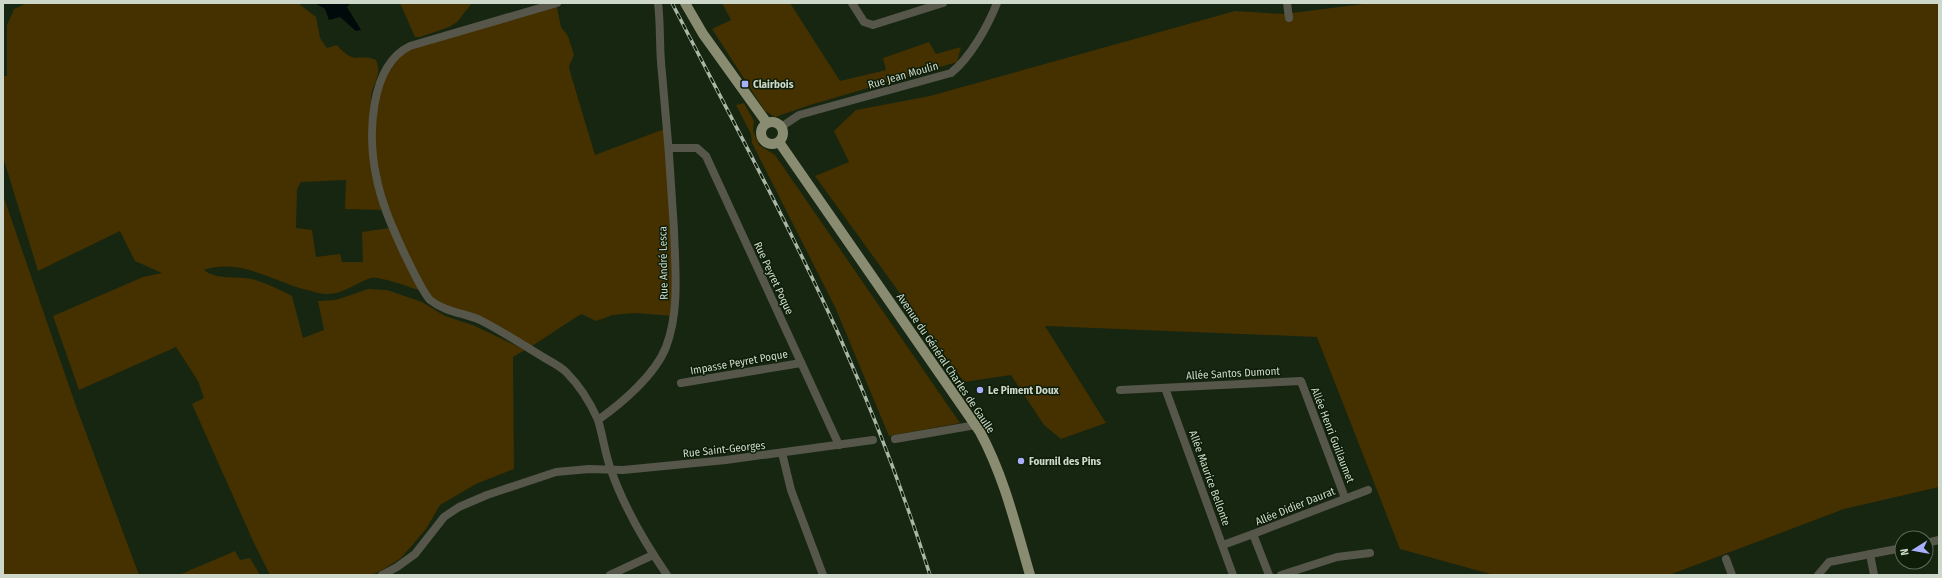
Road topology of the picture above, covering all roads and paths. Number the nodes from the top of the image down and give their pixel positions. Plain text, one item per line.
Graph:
1 (557, 3) edge
2 (658, 3) edge
3 (685, 3) edge
4 (852, 3) edge
5 (943, 3) edge
6 (997, 3) edge
7 (1286, 3) edge
8 (1289, 18) dead end
9 (767, 123) junction
10 (782, 127) junction
11 (779, 142) junction
12 (670, 148) junction
13 (801, 363) junction
14 (1301, 381) joint
15 (680, 384) dead end
16 (1165, 388) junction
17 (1120, 390) dead end
18 (598, 420) junction
19 (976, 426) junction
20 (895, 439) dead end
21 (873, 440) dead end
22 (839, 445) junction
23 (782, 453) junction
24 (610, 470) junction
25 (1368, 490) dead end
26 (1345, 498) junction
27 (1253, 534) junction
28 (1223, 545) junction
29 (1894, 550) edge
30 (1370, 553) dead end
31 (1870, 554) junction
32 (653, 555) junction
33 (1726, 560) dead end
34 (382, 575) edge
35 (610, 575) edge
36 (667, 575) edge
37 (823, 575) edge
38 (1030, 575) edge
39 (1234, 575) edge
40 (1269, 575) edge
41 (1281, 575) edge
42 (1732, 575) edge
43 (1818, 575) edge
44 (1874, 575) edge

1 - 18 street
2 - 12 street, Rue André Lesca
3 - 9 main road
4 - 5 street
6 - 10 street, Rue Jean Moulin
7 - 8 street
9 - 10 main road
9 - 11 main road
10 - 11 main road
11 - 19 main road, Avenue du Général Charles de Gaulle
12 - 13 street, Rue Peyret Poque
12 - 18 street, Rue André Lesca
13 - 15 street, Impasse Peyret Poque
13 - 22 street, Rue Peyret Poque
14 - 16 street, Allée Santos Dumont
14 - 26 street, Allée Henri Guillaumet
16 - 17 street, Allée Santos Dumont
16 - 28 street, Allée Maurice Bellonte
18 - 24 street
19 - 20 street
19 - 38 main road, Avenue du Général Charles de Gaulle
21 - 22 street, Rue Saint-Georges
22 - 23 street, Rue Saint-Georges
23 - 24 street, Rue Saint-Georges
23 - 37 street
24 - 32 street
24 - 34 street, Rue Saint-Georges
25 - 26 street, Allée Didier Daurat
26 - 27 street, Allée Didier Daurat
27 - 28 street, Allée Didier Daurat
27 - 40 street
28 - 39 street, Allée Maurice Bellonte
29 - 31 street
30 - 41 street
31 - 43 street
31 - 44 street
32 - 35 street
32 - 36 street
33 - 42 street

